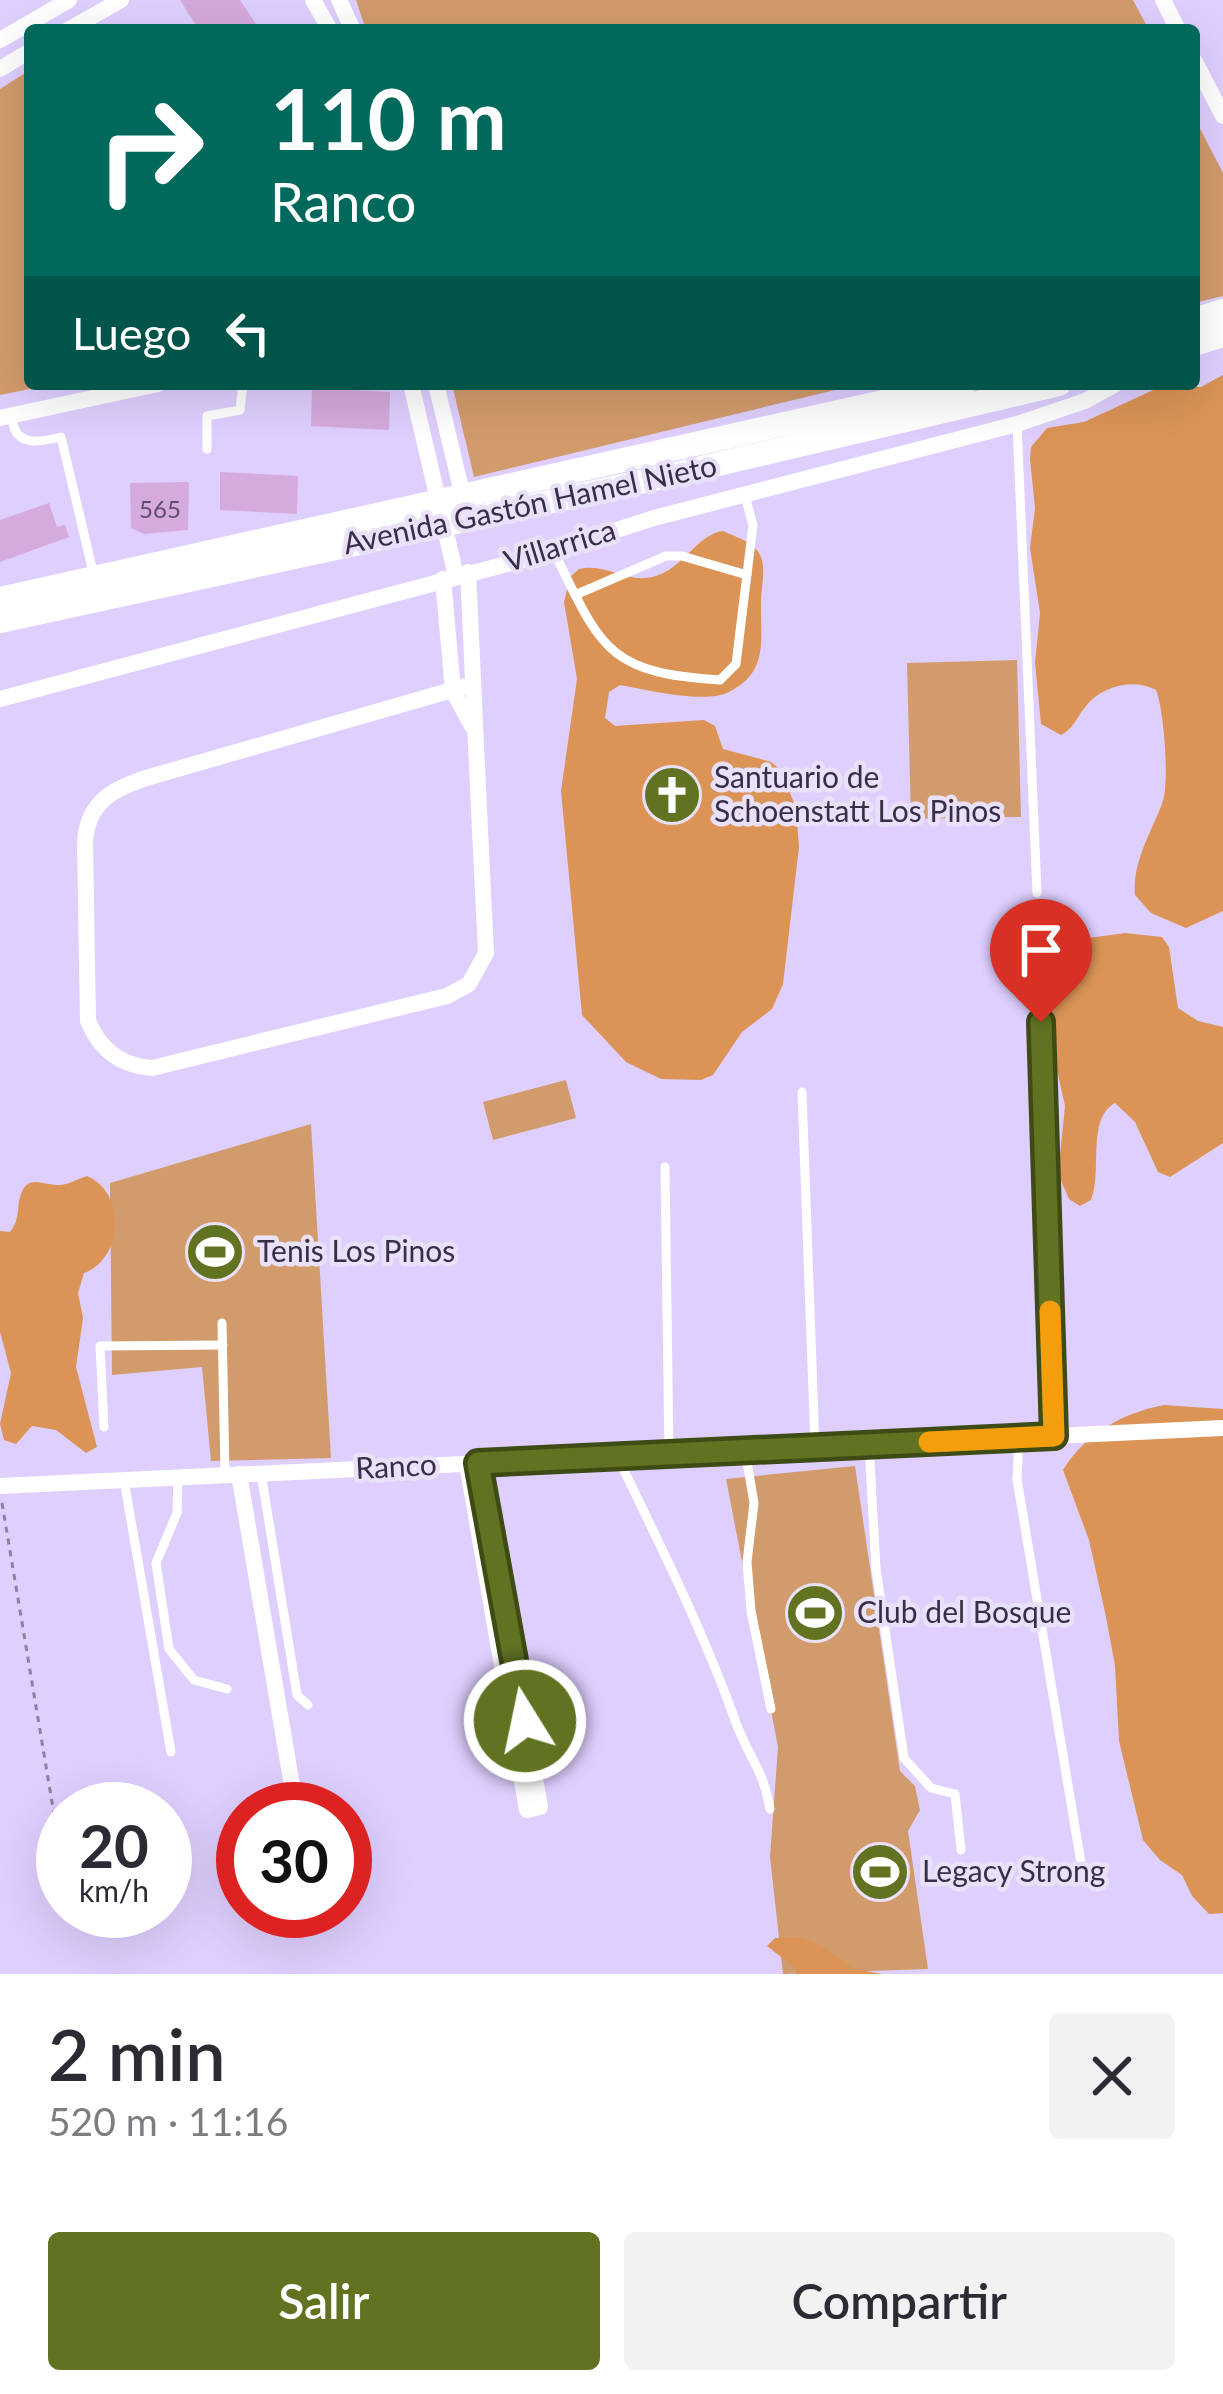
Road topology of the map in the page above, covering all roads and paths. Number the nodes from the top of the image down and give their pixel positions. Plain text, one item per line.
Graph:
1 (69, 0) edge
2 (121, 0) edge
3 (28, 24) edge
4 (79, 24) edge
5 (1200, 72) edge
6 (1223, 116) edge
7 (130, 390) edge
8 (242, 390) edge
9 (413, 390) edge
10 (437, 390) edge
11 (939, 390) edge
12 (1030, 390) edge
13 (1105, 390) edge
14 (6, 417) edge
15 (1018, 424) junction
16 (207, 449) dead end
17 (744, 494) junction
18 (453, 509) junction
19 (553, 550) junction
20 (747, 575) junction
21 (456, 576) junction
22 (95, 579) junction
23 (575, 595) junction
24 (0, 598) edge
25 (0, 621) edge
26 (473, 684) junction
27 (453, 691) junction
28 (0, 699) edge
29 (475, 732) junction
30 (1037, 893) dead end
31 (1041, 1022) dead end
32 (802, 1092) dead end
33 (664, 1167) dead end
34 (222, 1323) dead end
35 (223, 1345) junction
36 (104, 1427) dead end
37 (1223, 1428) edge
38 (1054, 1436) junction
39 (1019, 1438) junction
40 (869, 1444) junction
41 (815, 1447) junction
42 (745, 1450) junction
43 (669, 1454) junction
44 (617, 1456) junction
45 (473, 1463) junction
46 (261, 1473) junction
47 (232, 1475) junction
48 (178, 1477) junction
49 (124, 1480) junction
50 (0, 1488) edge
51 (226, 1689) dead end
52 (308, 1705) dead end
53 (771, 1709) dead end
54 (171, 1752) dead end
55 (49, 1782) edge
56 (291, 1782) edge
57 (770, 1809) dead end
58 (961, 1850) dead end
59 (1082, 1869) dead end

1 - 3 street
2 - 4 street
5 - 6 street
7 - 14 street
8 - 16 lane
9 - 18 street
10 - 18 street
11 - 18 main road, Avenida Gastón Hamel Nieto
12 - 18 main road, Avenida Gastón Hamel Nieto
13 - 15 street, Villarrica
14 - 22 lane
15 - 17 street, Villarrica
15 - 30 lane
17 - 19 street, Villarrica
17 - 20 lane
18 - 21 street
18 - 22 main road, Avenida Gastón Hamel Nieto
18 - 25 main road, Avenida Gastón Hamel Nieto
19 - 21 street, Villarrica
19 - 23 lane
20 - 23 lane
20 - 23 lane
21 - 26 street
21 - 27 street
21 - 28 street, Villarrica
22 - 24 main road, Avenida Gastón Hamel Nieto
26 - 27 street
26 - 29 street
27 - 29 street
27 - 29 street
31 - 38 lane
32 - 41 lane
33 - 43 lane
34 - 35 lane
35 - 36 lane
35 - 47 lane
37 - 38 street, Ranco
38 - 39 street, Ranco
39 - 40 street, Ranco
39 - 59 lane
40 - 41 street, Ranco
40 - 58 lane
41 - 42 street, Ranco
42 - 43 street, Ranco
42 - 53 lane
43 - 44 street, Ranco
44 - 45 street, Ranco
44 - 57 lane
45 - 45 street
45 - 46 street, Ranco
46 - 47 street, Ranco
46 - 52 lane
47 - 48 street, Ranco
47 - 56 street
48 - 49 street, Ranco
48 - 51 lane
49 - 50 street, Ranco
49 - 54 lane
50 - 55 path

